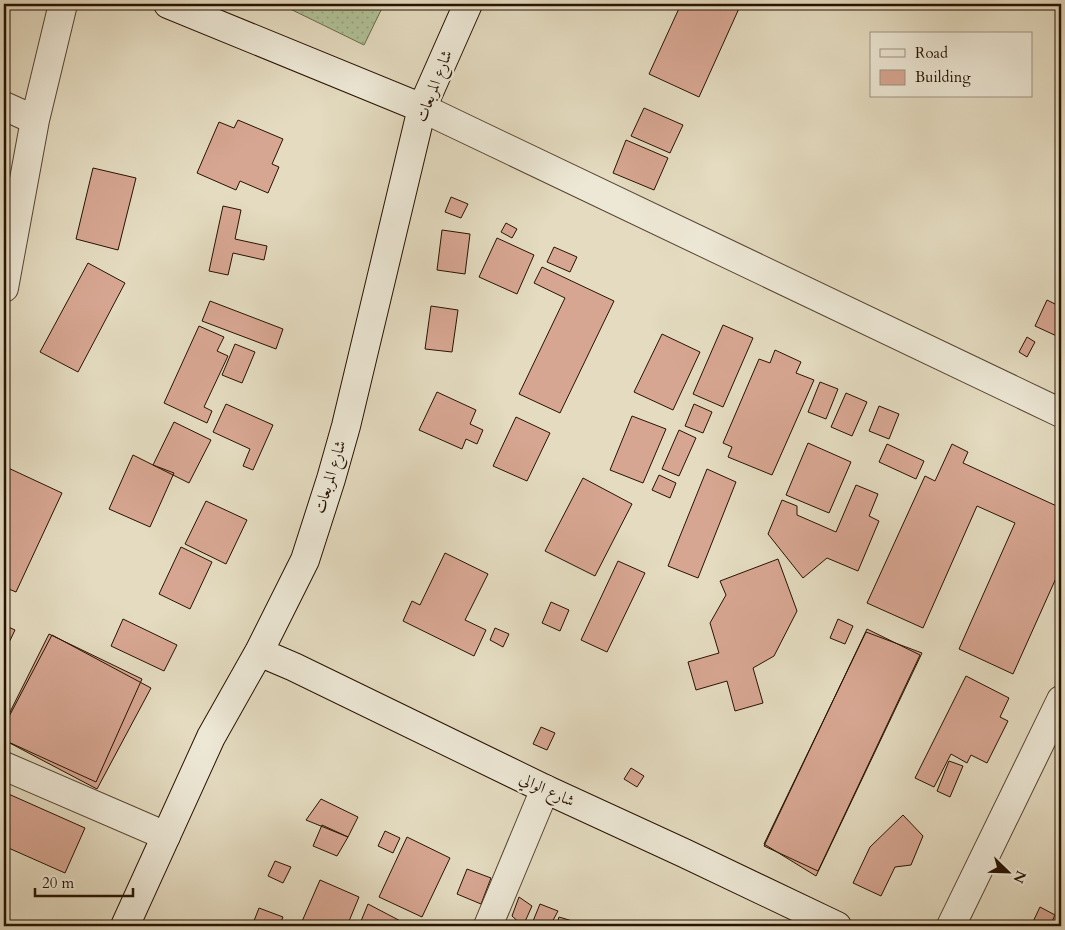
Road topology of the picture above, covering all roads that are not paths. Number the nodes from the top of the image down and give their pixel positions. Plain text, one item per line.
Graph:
1 (63, 4) edge
2 (168, 4) edge
3 (468, 4) edge
4 (4, 106) edge
5 (422, 108) junction
6 (35, 120) junction
7 (4, 288) edge
8 (1061, 413) edge
9 (259, 652) junction
10 (1061, 700) edge
11 (4, 766) edge
12 (545, 789) junction
13 (166, 836) junction
14 (125, 926) edge
15 (488, 926) edge
16 (837, 926) edge
17 (951, 926) edge

1 - 6 street
2 - 5 street
3 - 5 street, شارع المربعات
4 - 6 street
5 - 8 street
5 - 9 street, شارع المربعات
6 - 7 street
9 - 12 street, شارع الوالي
9 - 13 street, شارع المربعات
10 - 17 street
11 - 13 street
12 - 15 street
12 - 16 street, شارع الوالي
13 - 14 street, شارع المربعات

